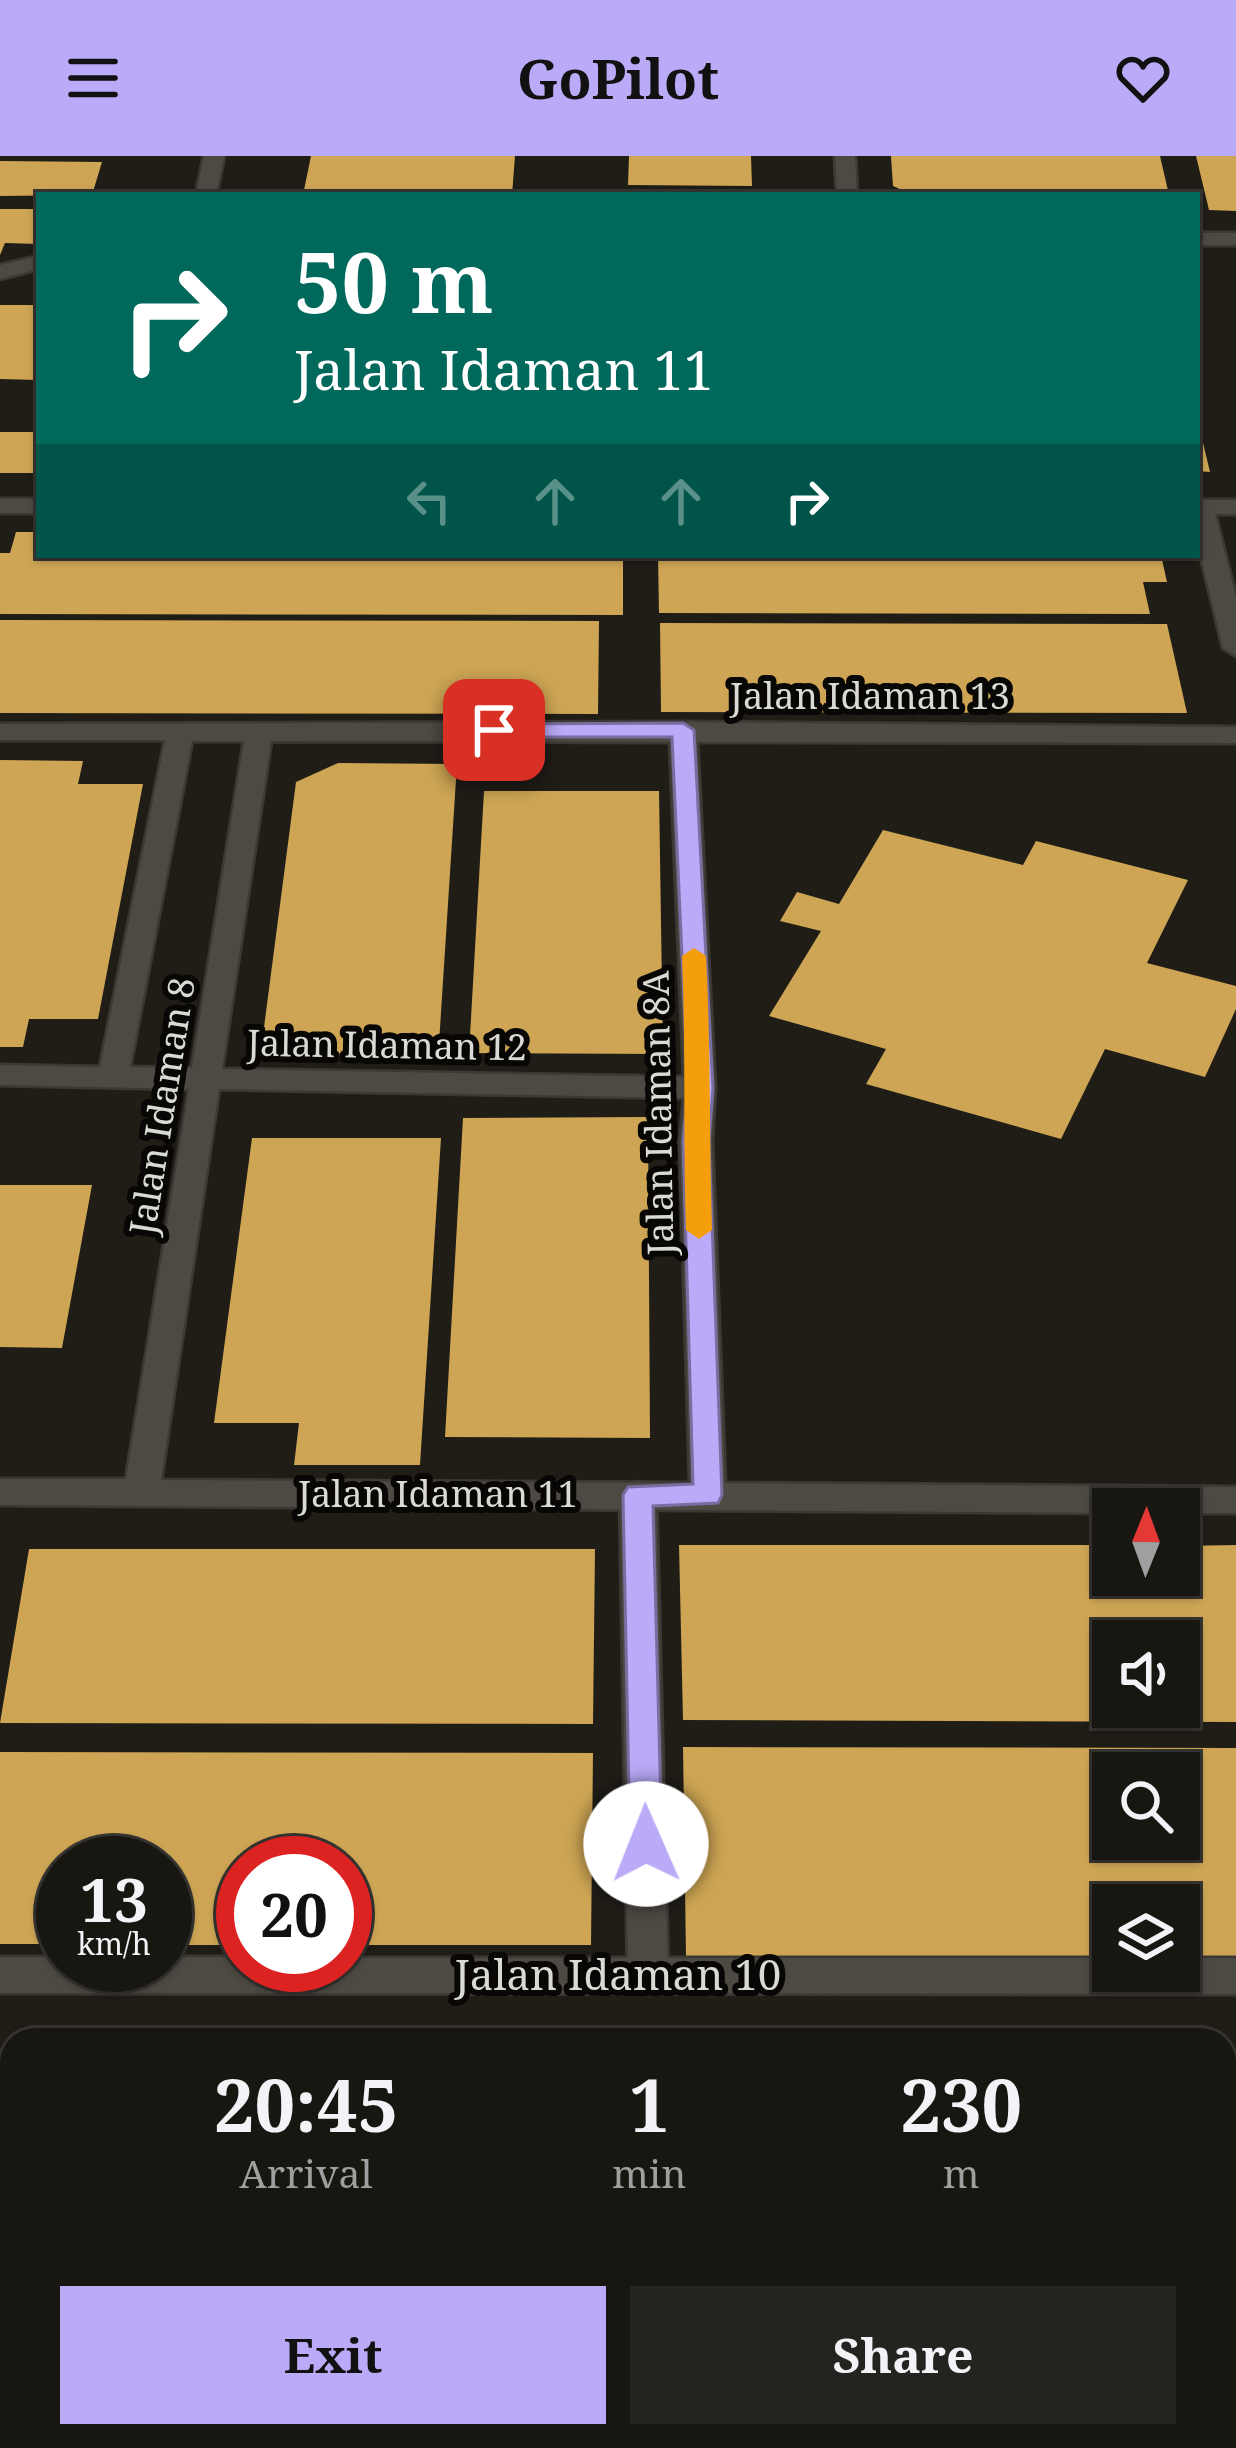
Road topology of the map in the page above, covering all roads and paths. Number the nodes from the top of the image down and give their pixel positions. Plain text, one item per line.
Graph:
1 (214, 156) edge
2 (845, 156) edge
3 (207, 192) edge
4 (847, 192) edge
5 (1200, 238) edge
6 (1236, 239) edge
7 (36, 263) edge
8 (0, 272) edge
9 (0, 506) edge
10 (36, 506) edge
11 (1200, 507) edge
12 (1236, 507) edge
13 (1200, 511) edge
14 (1236, 648) edge
15 (683, 730) junction
16 (259, 731) junction
17 (0, 732) edge
18 (180, 732) junction
19 (1236, 735) edge
20 (0, 1075) edge
21 (113, 1077) junction
22 (205, 1082) junction
23 (700, 1088) junction
24 (0, 1492) edge
25 (142, 1492) junction
26 (638, 1495) junction
27 (708, 1495) junction
28 (1236, 1500) edge
29 (0, 1975) edge
30 (648, 1975) junction
31 (1236, 1976) edge

1 - 3 street
2 - 4 street
5 - 6 street
7 - 8 street
9 - 10 street
11 - 12 street
13 - 14 street
15 - 16 street, Jalan Idaman 13
15 - 19 street, Jalan Idaman 13
15 - 23 street, Jalan Idaman 8A
16 - 18 street, Jalan Idaman 13
16 - 22 street, Jalan Idaman 8
17 - 18 street, Jalan Idaman 13
18 - 21 street, Jalan Idaman 8
20 - 21 street, Jalan Idaman 12
21 - 22 street, Jalan Idaman 12
22 - 23 street, Jalan Idaman 12
22 - 25 street, Jalan Idaman 8
23 - 27 street, Jalan Idaman 8A
24 - 25 street, Jalan Idaman 11
25 - 26 street, Jalan Idaman 11
26 - 27 street, Jalan Idaman 11
26 - 30 street
27 - 28 street, Jalan Idaman 11
29 - 30 street, Jalan Idaman 10
30 - 31 street, Jalan Idaman 10

